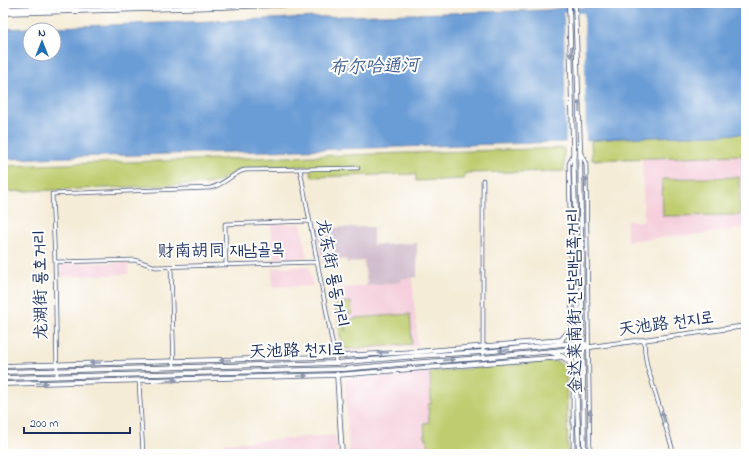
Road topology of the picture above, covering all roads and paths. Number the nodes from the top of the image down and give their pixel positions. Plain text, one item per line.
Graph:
1 (210, 3) edge
2 (337, 3) edge
3 (569, 3) edge
4 (575, 3) edge
5 (246, 4) edge
6 (3, 9) edge
7 (3, 13) edge
8 (580, 147) junction
9 (574, 150) junction
10 (358, 168) dead end
11 (300, 169) junction
12 (482, 180) dead end
13 (309, 221) junction
14 (55, 262) junction
15 (317, 262) junction
16 (226, 265) junction
17 (171, 267) junction
18 (578, 315) junction
19 (746, 326) edge
20 (573, 327) junction
21 (562, 340) junction
22 (644, 340) junction
23 (583, 342) junction
24 (578, 343) junction
25 (557, 344) junction
26 (483, 346) junction
27 (589, 347) junction
28 (577, 348) junction
29 (583, 348) junction
30 (544, 351) junction
31 (483, 352) junction
32 (335, 356) junction
33 (563, 357) junction
34 (483, 358) junction
35 (174, 361) junction
36 (336, 363) junction
37 (410, 363) junction
38 (56, 364) junction
39 (3, 366) edge
40 (174, 367) junction
41 (420, 368) junction
42 (573, 368) junction
43 (336, 369) junction
44 (56, 370) junction
45 (3, 372) edge
46 (337, 375) junction
47 (57, 377) junction
48 (576, 377) junction
49 (3, 378) edge
50 (139, 381) junction
51 (3, 384) edge
52 (143, 454) edge
53 (342, 454) edge
54 (573, 454) edge
55 (579, 454) edge
56 (584, 454) edge
57 (590, 454) edge
58 (674, 454) edge

1 - 6 main road
2 - 5 main road
3 -> 9 main road, 金达莱南街 진달래남쪽거리
8 -> 4 main road
5 - 7 main road
8 - 23 main road, 金达莱南街 진달래남쪽거리
27 -> 8 street, 金达莱南街 진달래남쪽거리
9 - 18 main road, 金达莱南街 진달래남쪽거리
9 - 20 street, 金达莱南街 진달래남쪽거리
10 - 11 street
11 - 13 street, 龙东街 룡동거리
11 - 14 street, 龙湖街 룡호거리
12 - 26 street
13 - 15 street, 龙东街 룡동거리
13 - 16 street
14 - 17 street, 财南胡同 재남골목
14 - 38 street, 龙湖街 룡호거리
15 - 16 street, 财南胡同 재남골목
15 - 32 street, 龙东街 룡동거리
16 - 17 street, 财南胡同 재남골목
17 - 35 street
18 - 20 main road
18 - 24 main road, 金达莱南街 진달래남쪽거리
19 - 22 main road, 天池路 천지로
20 - 21 main road
21 - 25 main road
21 - 26 main road, 天池路 천지로
22 - 27 main road, 天池路 천지로
58 -> 22 street
23 - 24 main road, 天池路 천지로
23 - 27 main road
23 - 29 main road, 金达莱南街 진달래남쪽거리
24 - 25 main road, 天池路 천지로
24 - 28 main road, 金达莱南街 진달래남쪽거리
25 -> 31 main road, 天池路 천지로
26 - 31 street
26 -> 32 main road, 天池路 천지로
27 - 29 main road, 天池路 천지로
57 -> 27 street, 金达莱南街 진달래남쪽거리
28 - 29 main road, 天池路 천지로
28 - 30 main road, 天池路 천지로
28 - 48 main road, 金达莱南街 진달래남쪽거리
29 - 56 main road, 金达莱南街 진달래남쪽거리
30 - 33 main road
30 - 34 main road, 天池路 천지로
31 - 34 street
31 - 36 main road, 天池路 천지로
32 -> 35 main road, 天池路 천지로
32 - 36 street, 龙东街 룡동거리
33 - 41 main road, 天池路 천지로
33 - 42 main road
37 -> 34 main road, 天池路 천지로
35 -> 38 main road, 天池路 천지로
35 - 40 street
36 - 40 main road, 天池路 천지로
36 - 43 main road, 龙东街 룡동거리
37 - 41 main road
37 - 43 main road, 天池路 천지로
38 - 39 main road, 天池路 천지로
38 - 44 street, 龙湖街 룡호거리
40 - 44 main road, 天池路 천지로
41 - 46 main road, 天池路 천지로
42 - 48 main road
42 - 54 street, 金达莱南街 진달래남쪽거리
43 - 46 main road, 龙东街 룡동거리
43 - 47 main road, 天池路 천지로
44 - 45 main road, 天池路 천지로
44 - 47 street, 龙湖街 룡호거리
50 -> 46 main road, 天池路 천지로
46 - 53 main road, 龙东街 룡동거리
47 - 49 main road, 天池路 천지로
48 - 55 main road, 金达莱南街 진달래남쪽거리
51 -> 50 main road, 天池路 천지로
50 - 52 street

